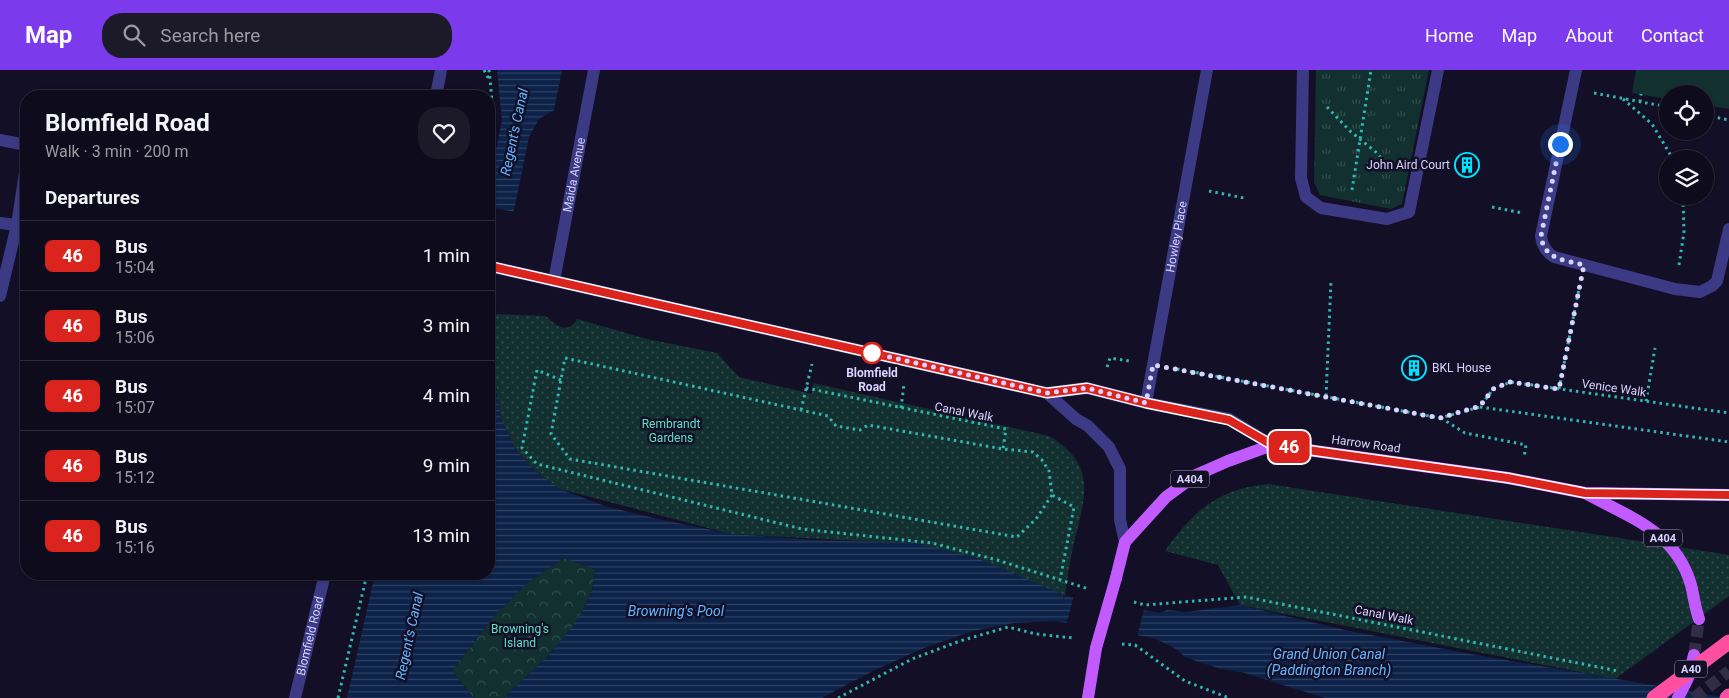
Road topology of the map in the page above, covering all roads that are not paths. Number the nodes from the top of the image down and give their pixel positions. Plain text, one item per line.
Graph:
1 (441, 70) edge
2 (594, 70) edge
3 (1208, 70) edge
4 (1438, 70) edge
5 (1576, 70) edge
6 (1303, 71) edge
7 (437, 90) edge
8 (0, 140) edge
9 (20, 144) edge
10 (0, 223) edge
11 (20, 225) edge
12 (20, 228) edge
13 (1729, 229) edge
14 (495, 268) edge
15 (554, 281) junction
16 (0, 296) edge
17 (1047, 393) junction
18 (1146, 403) junction
19 (1272, 445) junction
20 (1585, 493) junction
21 (1729, 495) edge
22 (1125, 542) junction
23 (324, 580) edge
24 (1698, 620) tunnel mouth
25 (1729, 642) edge
26 (1694, 655) tunnel mouth
27 (295, 698) edge
28 (1088, 698) edge
29 (1654, 698) edge
30 (1678, 698) edge

1 - 7 street
2 - 15 street, Maida Avenue
3 - 18 street, Howley Place
4 - 6 street
5 - 13 street
8 - 9 street
10 - 11 street
12 - 16 street
14 - 15 street
15 - 17 street
17 - 18 street
17 - 22 street
18 - 19 street
19 - 20 main road, Harrow Road / A404
19 - 22 main road, Harrow Road / A404
20 - 21 main road, Harrow Road / A404
20 - 24 main road, Harrow Road / A404
22 - 28 main road, Harrow Road / A404, bridge
23 - 27 street, Blomfield Road
25 - 29 highway, A40, bridge
26 - 30 main road, bridge

